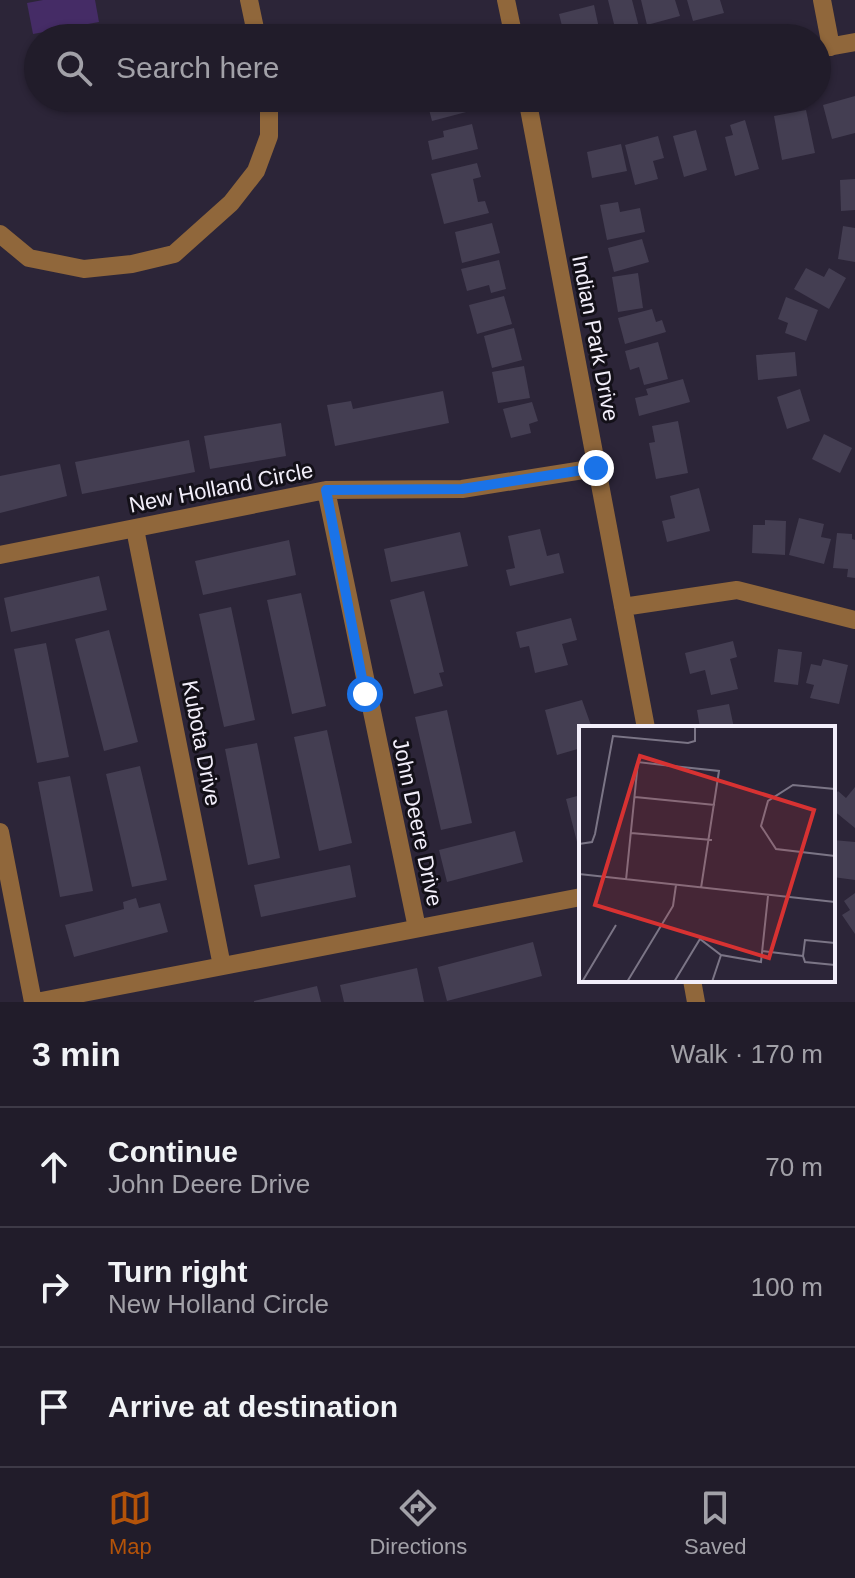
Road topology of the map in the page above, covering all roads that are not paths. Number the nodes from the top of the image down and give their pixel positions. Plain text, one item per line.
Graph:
1 (249, 0) edge
2 (506, 0) edge
3 (822, 0) edge
4 (254, 24) edge
5 (511, 24) edge
6 (823, 24) edge
7 (855, 42) edge
8 (831, 47) edge
9 (269, 112) edge
10 (529, 112) edge
11 (0, 234) edge
12 (596, 468) junction
13 (326, 490) junction
14 (135, 529) junction
15 (0, 555) edge
16 (623, 607) junction
17 (855, 620) edge
18 (646, 726) edge
19 (0, 832) edge
20 (579, 897) edge
21 (417, 928) junction
22 (222, 966) junction
23 (692, 982) edge
24 (35, 1002) edge
25 (696, 1002) edge

1 - 4 street
2 - 5 street
3 - 6 street
7 - 8 street
9 - 11 street
10 - 12 street, Indian Park Drive
12 - 13 street, New Holland Circle
12 - 16 street, Indian Park Drive
13 - 14 street, New Holland Circle
13 - 21 street, John Deere Drive
14 - 15 street, New Holland Circle
14 - 22 street, Kubota Drive
16 - 17 street
16 - 18 street, Indian Park Drive
19 - 24 street
20 - 21 street
21 - 22 street
22 - 24 street
23 - 25 street

